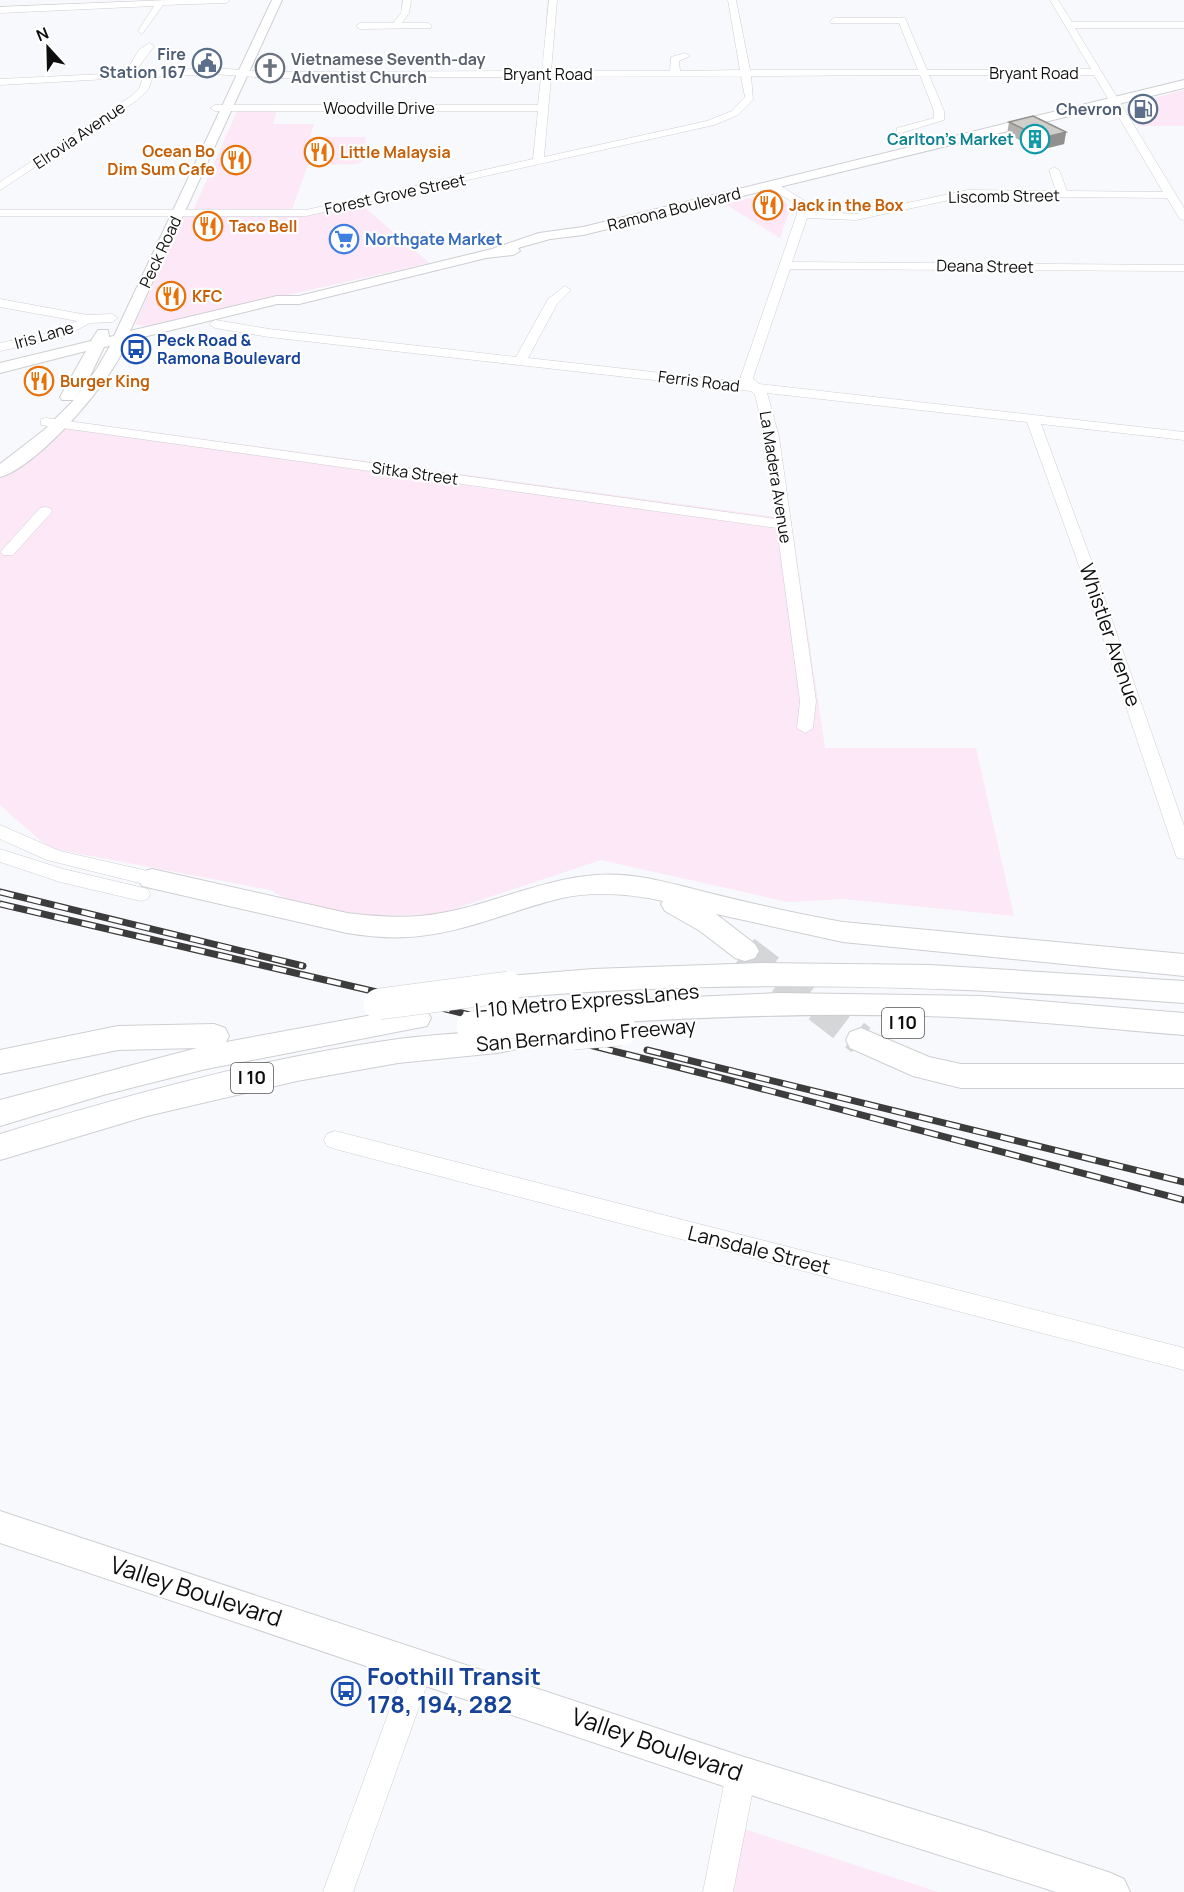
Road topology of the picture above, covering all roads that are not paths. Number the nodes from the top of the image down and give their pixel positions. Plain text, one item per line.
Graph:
1 (226, 0) edge
2 (267, 0) edge
3 (277, 0) edge
4 (407, 0) edge
5 (553, 0) edge
6 (732, 0) edge
7 (1054, 0) edge
8 (160, 3) junction
9 (0, 10) edge
10 (834, 21) dead end
11 (1070, 25) junction
12 (1180, 25) edge
13 (360, 26) dead end
14 (396, 26) junction
15 (429, 26) dead end
16 (142, 31) dead end
17 (1184, 35) edge
18 (149, 46) dead end
19 (685, 56) dead end
20 (1097, 72) junction
21 (239, 73) junction
22 (675, 73) junction
23 (747, 73) junction
24 (923, 73) junction
25 (149, 74) junction
26 (547, 74) junction
27 (128, 76) junction
28 (1, 82) edge
29 (1184, 84) edge
30 (1115, 101) junction
31 (543, 108) junction
32 (222, 109) junction
33 (901, 129) dead end
34 (538, 162) junction
35 (1054, 170) dead end
36 (772, 185) junction
37 (0, 187) edge
38 (1063, 195) junction
39 (1171, 195) junction
40 (0, 213) edge
41 (171, 214) junction
42 (803, 214) junction
43 (1184, 217) edge
44 (787, 265) junction
45 (1184, 268) edge
46 (142, 276) junction
47 (566, 290) dead end
48 (299, 300) junction
49 (0, 303) edge
50 (112, 318) junction
51 (87, 319) junction
52 (215, 324) junction
53 (118, 344) junction
54 (0, 347) edge
55 (95, 349) junction
56 (520, 361) junction
57 (0, 368) edge
58 (0, 376) edge
59 (753, 387) junction
60 (1032, 418) junction
61 (53, 424) junction
62 (1184, 436) edge
63 (0, 459) edge
64 (0, 472) edge
65 (45, 511) dead end
66 (785, 525) junction
67 (8, 552) dead end
68 (804, 728) dead end
69 (0, 831) edge
70 (1184, 853) edge
71 (0, 855) edge
72 (147, 886) junction
73 (745, 951) tunnel mouth
74 (1184, 965) edge
75 (1184, 992) edge
76 (512, 996) junction
77 (1184, 1007) edge
78 (613, 1021) junction
79 (1184, 1024) edge
80 (214, 1035) junction
81 (861, 1040) tunnel mouth
82 (1184, 1042) edge
83 (0, 1062) edge
84 (1184, 1076) edge
85 (0, 1092) edge
86 (0, 1113) edge
87 (0, 1129) edge
88 (335, 1140) dead end
89 (0, 1147) edge
90 (1184, 1359) edge
91 (0, 1527) edge
92 (420, 1665) junction
93 (741, 1774) junction
94 (338, 1892) edge
95 (718, 1892) edge
96 (1111, 1892) edge

1 - 8 street
2 - 21 main road, Peck Road
3 - 21 main road, Peck Road
4 - 14 street
5 - 26 street
6 - 23 street
7 - 11 street
8 - 9 street
8 - 16 street
10 - 24 street
11 - 12 street
11 - 20 street
12 - 17 street
13 - 14 street
14 - 15 street
18 - 27 street, Elrovia Avenue
19 - 22 street
20 - 24 street, Bryant Road
20 - 30 street
21 - 25 street, Bryant Road
21 - 26 street, Bryant Road
21 - 32 main road, Peck Road
22 - 23 street, Bryant Road
22 - 26 street, Bryant Road
23 - 24 street, Bryant Road
23 - 34 street, Forest Grove Street
24 - 33 street
25 - 27 street, Bryant Road
25 - 37 street, Elrovia Avenue
26 - 31 street
27 - 28 street, Bryant Road
29 - 30 main road, Ramona Boulevard
30 - 36 main road, Ramona Boulevard
30 - 39 street
31 - 32 street, Woodville Drive
31 - 34 street
32 - 41 main road, Peck Road
34 - 41 street, Forest Grove Street
35 - 38 street
36 - 42 street
36 - 48 main road, Ramona Boulevard
38 - 39 street, Liscomb Street
38 - 42 street, Liscomb Street
39 - 43 street
40 - 41 street, Forest Grove Street
41 - 46 main road, Peck Road
42 - 44 street, La Madera Avenue
44 - 45 street, Deana Street
44 - 59 street, La Madera Avenue
46 - 50 main road, Peck Road
46 - 53 main road, Peck Road
47 - 56 street
48 - 52 main road, Ramona Boulevard
48 - 53 main road, Ramona Boulevard
49 - 51 street
50 - 51 street
50 - 55 main road, Peck Road
51 - 54 street, Iris Lane
52 - 53 main road, Ramona Boulevard
52 - 56 street, Ferris Road
53 - 55 main road, Ramona Boulevard
53 - 61 main road, Peck Road
55 - 57 main road, Ramona Boulevard
55 - 58 main road, Ramona Boulevard
55 - 61 main road, Peck Road
56 - 59 street, Ferris Road
59 - 60 street, Ferris Road
59 - 66 street, La Madera Avenue
60 - 62 street, Ferris Road
60 - 70 street, Whistler Avenue
61 - 63 main road, Peck Road
61 - 64 main road, Peck Road
61 - 66 street, Sitka Street
65 - 67 street
66 - 68 street, La Madera Avenue
69 - 72 street
71 - 72 street
72 - 73 highway
72 - 74 highway
75 - 76 highway
76 - 77 highway, I-10 Metro ExpressLanes
76 - 80 highway, bridge
76 - 86 highway, I-10 Metro ExpressLanes
78 - 79 highway, I-10 Metro ExpressLanes
78 - 82 highway, San Bernardino Freeway / I 10
78 - 87 highway, I-10 Metro ExpressLanes, bridge
78 - 89 highway, San Bernardino Freeway / I 10, bridge
80 - 83 highway
80 - 85 highway
81 - 84 highway
88 - 90 street, Lansdale Street
91 - 92 main road, Valley Boulevard
92 - 93 main road, Valley Boulevard
92 - 94 street
93 - 95 street
93 - 96 main road, Valley Boulevard

